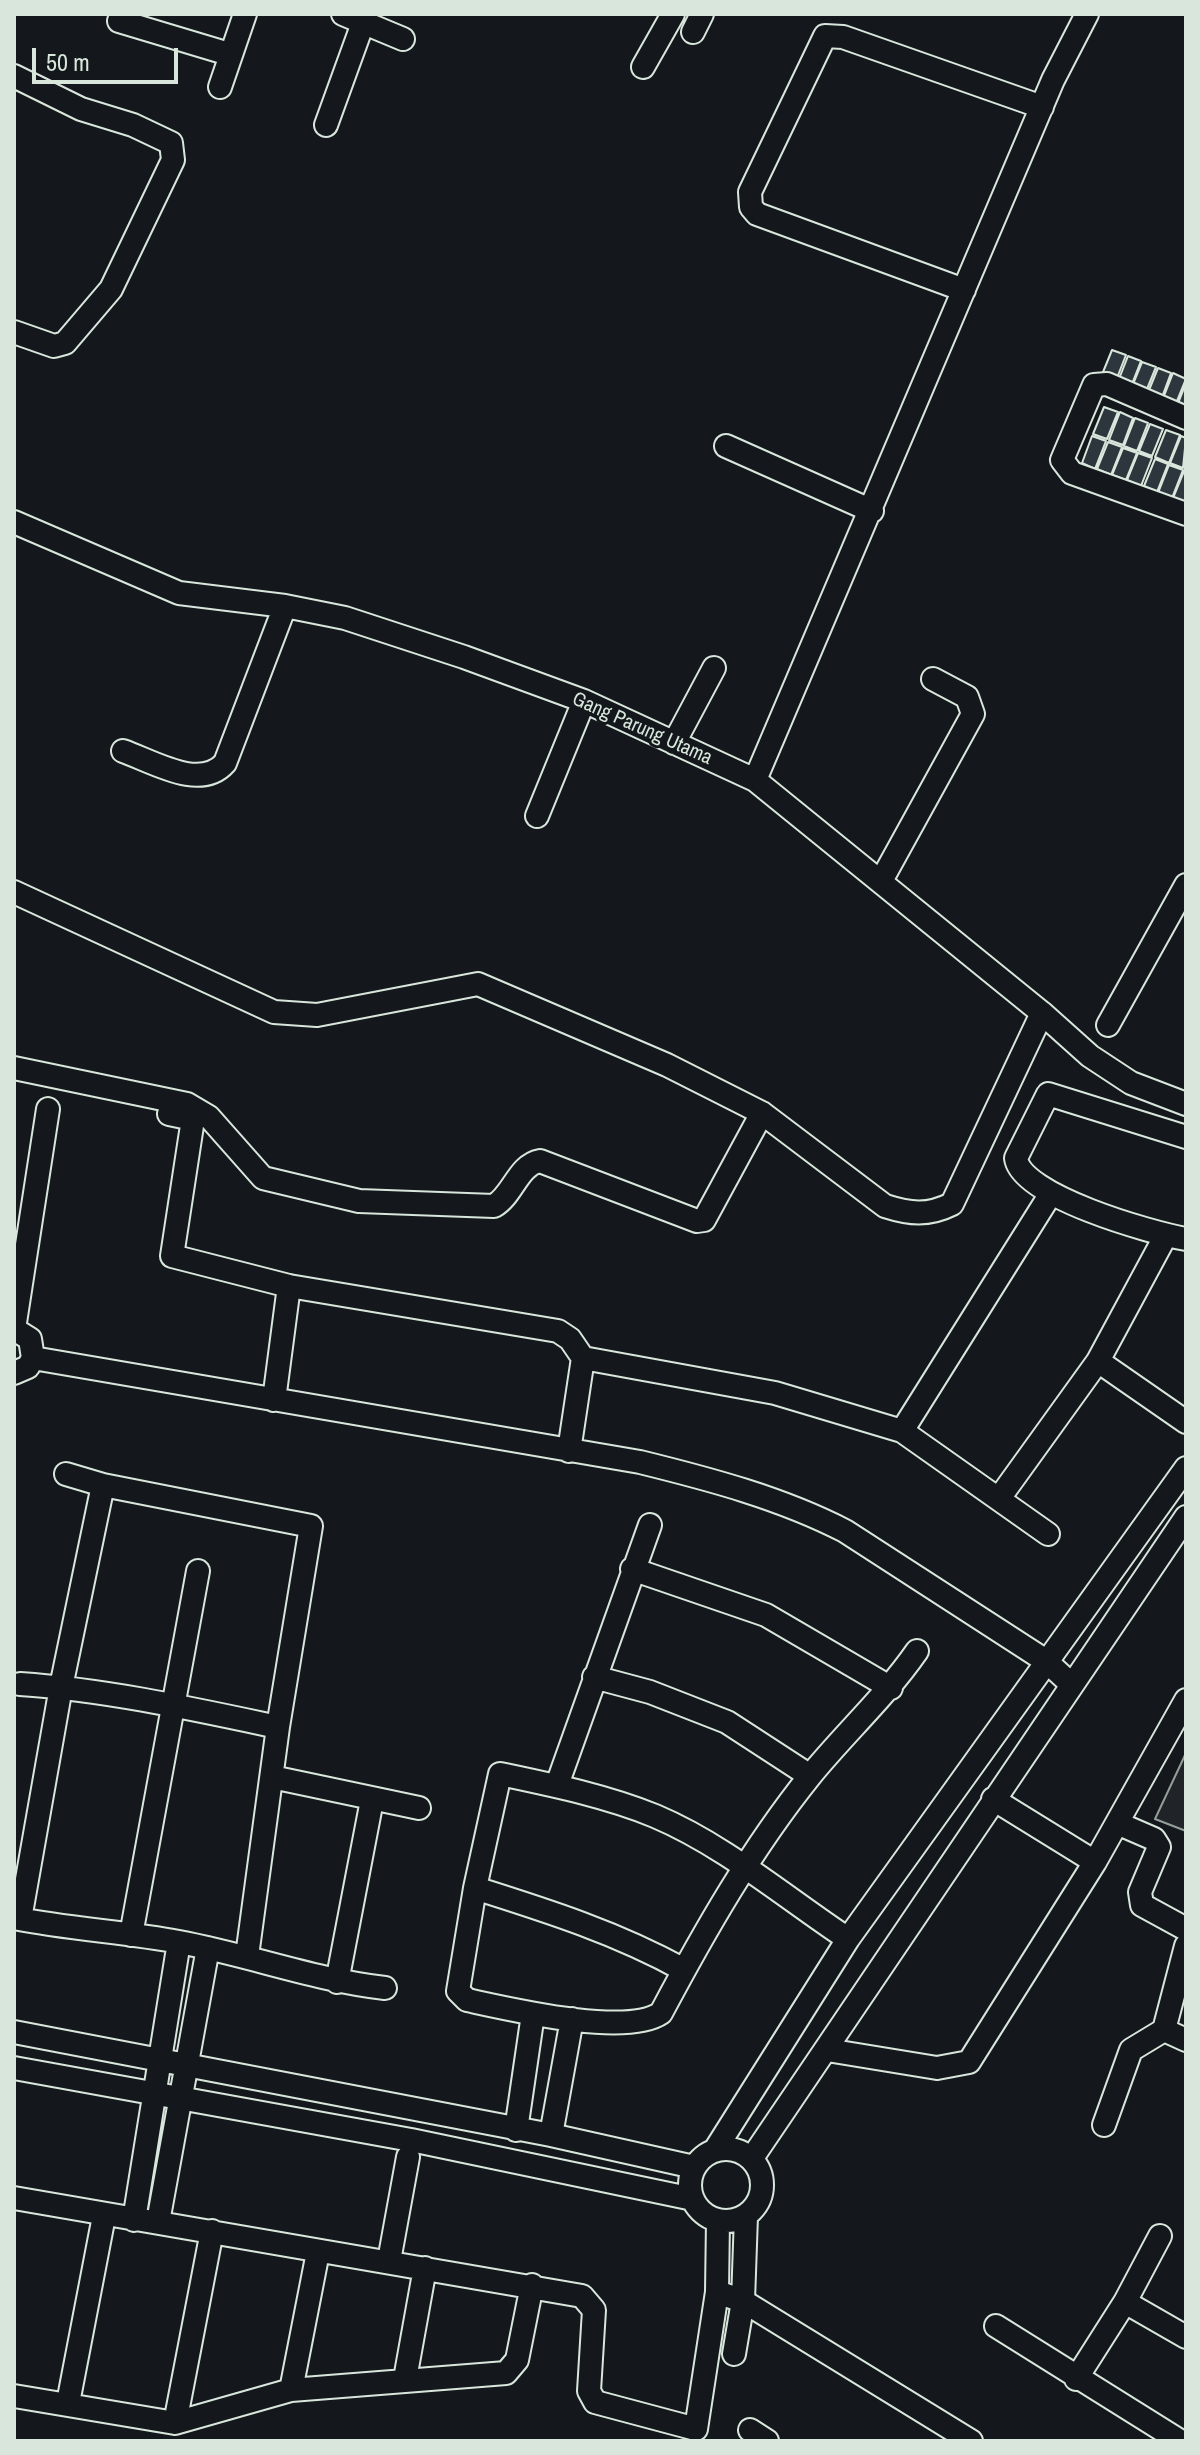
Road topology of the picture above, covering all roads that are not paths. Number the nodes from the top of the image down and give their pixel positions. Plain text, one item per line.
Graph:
1 (245, 14) edge
2 (1087, 14) edge
3 (670, 15) edge
4 (353, 19) edge
5 (119, 21) dead end
6 (403, 39) dead end
7 (229, 54) junction
8 (643, 67) dead end
9 (14, 76) edge
10 (220, 87) dead end
11 (1042, 107) junction
12 (326, 125) dead end
13 (964, 290) junction
14 (14, 332) edge
15 (1186, 418) edge
16 (726, 446) dead end
17 (872, 511) junction
18 (1186, 514) edge
19 (14, 522) edge
20 (285, 606) junction
21 (714, 668) dead end
22 (933, 679) dead end
23 (584, 701) junction
24 (674, 743) junction
25 (123, 751) dead end
26 (755, 780) junction
27 (537, 816) dead end
28 (881, 881) junction
29 (1186, 885) edge
30 (14, 892) edge
31 (1042, 1013) junction
32 (1108, 1025) dead end
33 (14, 1068) edge
34 (1186, 1104) edge
35 (120, 1105) dead end
36 (48, 1109) dead end
37 (762, 1113) junction
38 (1186, 1137) edge
39 (1050, 1195) junction
40 (1176, 1237) edge
41 (289, 1286) junction
42 (33, 1358) junction
43 (583, 1358) junction
44 (1098, 1361) junction
45 (14, 1373) edge
46 (274, 1400) junction
47 (1186, 1422) edge
48 (902, 1431) junction
49 (569, 1451) junction
50 (1186, 1468) edge
51 (66, 1474) dead end
52 (103, 1485) junction
53 (1000, 1497) junction
54 (1186, 1517) edge
55 (650, 1525) dead end
56 (1048, 1534) dead end
57 (632, 1569) junction
58 (198, 1571) dead end
59 (917, 1651) dead end
60 (1046, 1661) junction
61 (594, 1677) junction
62 (20, 1684) dead end
63 (1071, 1684) junction
64 (61, 1687) junction
65 (891, 1688) junction
66 (1186, 1700) edge
67 (174, 1705) junction
68 (278, 1727) junction
69 (810, 1776) junction
70 (272, 1777) junction
71 (557, 1785) junction
72 (993, 1799) junction
73 (372, 1800) junction
74 (419, 1808) dead end
75 (1117, 1823) junction
76 (1095, 1862) junction
77 (745, 1870) junction
78 (475, 1888) junction
79 (17, 1918) edge
80 (1186, 1929) edge
81 (131, 1935) junction
82 (848, 1939) junction
83 (179, 1942) junction
84 (1186, 1946) edge
85 (208, 1948) junction
86 (247, 1956) junction
87 (684, 1970) junction
88 (337, 1982) junction
89 (385, 1988) dead end
90 (533, 2014) junction
91 (572, 2019) junction
92 (1164, 2030) junction
93 (14, 2032) edge
94 (1186, 2040) edge
95 (827, 2050) junction
96 (158, 2059) junction
97 (186, 2064) junction
98 (14, 2068) edge
99 (153, 2093) junction
100 (180, 2099) junction
101 (1104, 2125) dead end
102 (516, 2130) junction
103 (551, 2135) junction
104 (715, 2150) junction
105 (408, 2157) dead end
106 (752, 2158) junction
107 (694, 2167) junction
108 (14, 2198) edge
109 (693, 2199) junction
110 (104, 2216) junction
111 (746, 2216) junction
112 (134, 2220) junction
113 (718, 2220) junction
114 (158, 2222) junction
115 (212, 2231) junction
116 (1160, 2236) dead end
117 (318, 2252) junction
118 (389, 2261) junction
119 (425, 2268) junction
120 (532, 2285) junction
121 (717, 2292) junction
122 (743, 2301) junction
123 (1125, 2302) junction
124 (996, 2326) dead end
125 (1186, 2337) edge
126 (734, 2354) dead end
127 (405, 2379) junction
128 (1076, 2379) junction
129 (291, 2390) junction
130 (14, 2396) edge
131 (68, 2403) junction
132 (175, 2423) junction
133 (971, 2441) edge
134 (1180, 2441) edge

1 - 7 street
2 - 11 street
3 - 8 street
4 - 6 street
4 - 12 street
5 - 7 street
7 - 10 street
9 - 14 street
11 - 13 street
11 - 13 street
13 - 17 street
15 - 18 street
16 - 17 street
17 - 26 street
19 - 20 street, Gang Parung Utama
20 - 23 street, Gang Parung Utama
20 - 25 street
21 - 24 street
22 - 28 street
23 - 24 street, Gang Parung Utama
23 - 27 street
24 - 26 street, Gang Parung Utama
26 - 28 street, Gang Parung Utama
28 - 31 street, Gang Parung Utama
29 - 32 street
30 - 37 street
31 - 34 street, Gang Parung Utama
31 - 37 street
33 - 37 street
35 - 41 street
36 - 42 street
38 - 39 street
39 - 40 street
39 - 48 street
40 - 44 street
41 - 43 street
41 - 46 street
42 - 45 street
42 - 46 street
43 - 48 street
43 - 49 street
44 - 47 street
44 - 53 street
46 - 49 street
48 - 53 street
49 - 60 street
50 - 60 street
51 - 52 street
52 - 64 street
52 - 68 street
53 - 56 street
54 - 63 street
55 - 57 street
57 - 61 street
57 - 65 street
58 - 67 street
59 - 65 street
60 - 63 street
60 - 82 street
61 - 69 street
61 - 71 street
62 - 64 street
63 - 72 street
64 - 67 street
64 - 79 street
65 - 69 street
66 - 75 street
67 - 68 street
67 - 81 street
68 - 70 street
69 - 77 street
70 - 73 street
70 - 86 street
71 - 77 street
71 - 78 street
72 - 76 street
72 - 95 street
73 - 74 street
73 - 88 street
75 - 76 street
75 - 80 street
76 - 95 street
77 - 82 street
77 - 87 street
78 - 87 street
78 - 90 street
79 - 81 street
81 - 83 street
82 - 104 street
83 - 85 street
83 - 96 street
84 - 92 street
85 - 86 street
85 - 97 street
86 - 88 street
87 - 91 street
88 - 89 street
90 - 91 street
90 - 102 street
91 - 103 street
92 - 94 street
92 - 101 street
93 - 96 street
95 - 106 street
96 - 97 street
96 - 99 street
97 - 100 street
97 - 102 street
98 - 99 street
99 - 100 street
99 - 112 street
100 - 109 street
100 - 114 street
102 - 103 street
103 - 107 street
104 - 106 street
104 - 107 street
105 - 118 street
106 - 111 street
107 - 109 street
108 - 110 street
109 - 113 street
110 - 112 street
110 - 131 street
111 - 113 street
111 - 122 street
112 - 114 street
113 - 121 street
114 - 115 street
115 - 117 street
115 - 132 street
116 - 123 street
117 - 118 street
117 - 129 street
118 - 119 street
119 - 120 street
119 - 127 street
120 - 121 street
120 - 127 street
121 - 122 street
122 - 126 street
122 - 133 street
123 - 125 street
123 - 128 street
124 - 128 street
127 - 129 street
128 - 134 street
129 - 132 street
130 - 131 street
131 - 132 street

